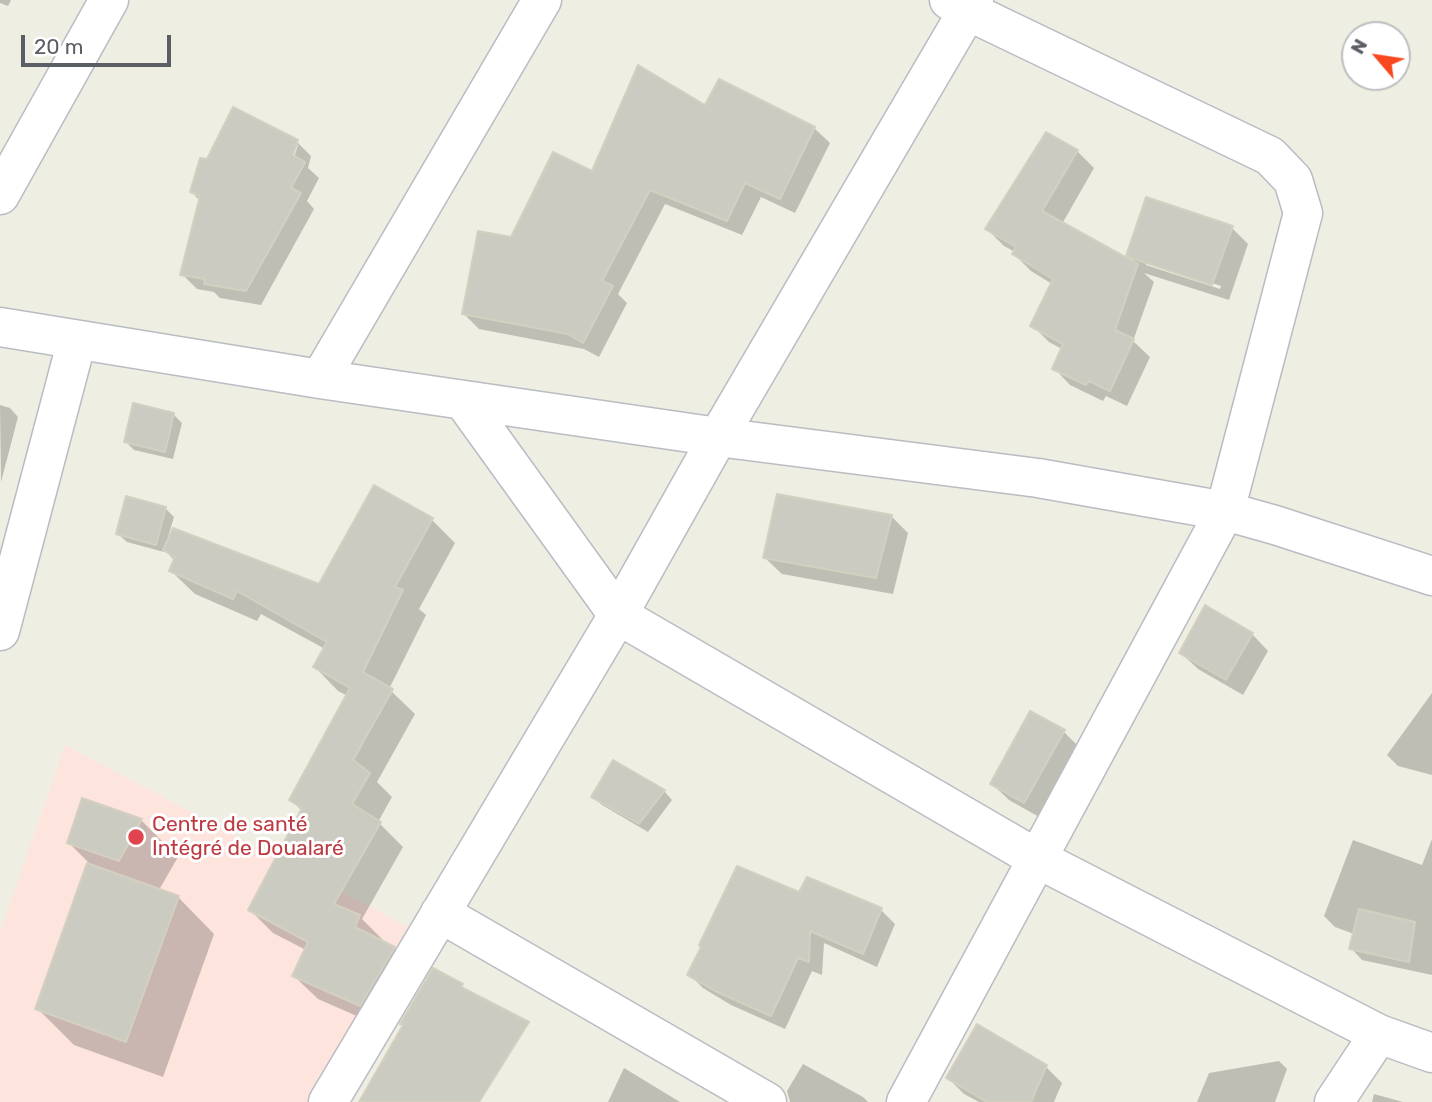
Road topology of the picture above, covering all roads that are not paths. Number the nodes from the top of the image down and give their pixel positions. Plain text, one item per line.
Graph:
1 (109, 0) edge
2 (541, 0) edge
3 (964, 4) edge
4 (0, 195) edge
5 (0, 327) edge
6 (76, 340) junction
7 (320, 379) junction
8 (463, 400) junction
9 (718, 437) junction
10 (1225, 511) junction
11 (1432, 576) edge
12 (618, 615) junction
13 (0, 631) edge
14 (1036, 858) junction
15 (440, 913) junction
16 (1379, 1034) junction
17 (1432, 1053) edge
18 (328, 1102) edge
19 (766, 1102) edge
20 (906, 1102) edge
21 (1335, 1102) edge

1 - 4 street
2 - 7 street
3 - 9 street
3 - 10 street
5 - 6 street
6 - 7 street
6 - 13 street
7 - 8 street
8 - 9 street
8 - 12 street
9 - 10 street
9 - 12 street
10 - 11 street
10 - 14 street
12 - 14 street
12 - 15 street
14 - 16 street
14 - 20 street
15 - 18 street
15 - 19 street
16 - 17 street
16 - 21 street

